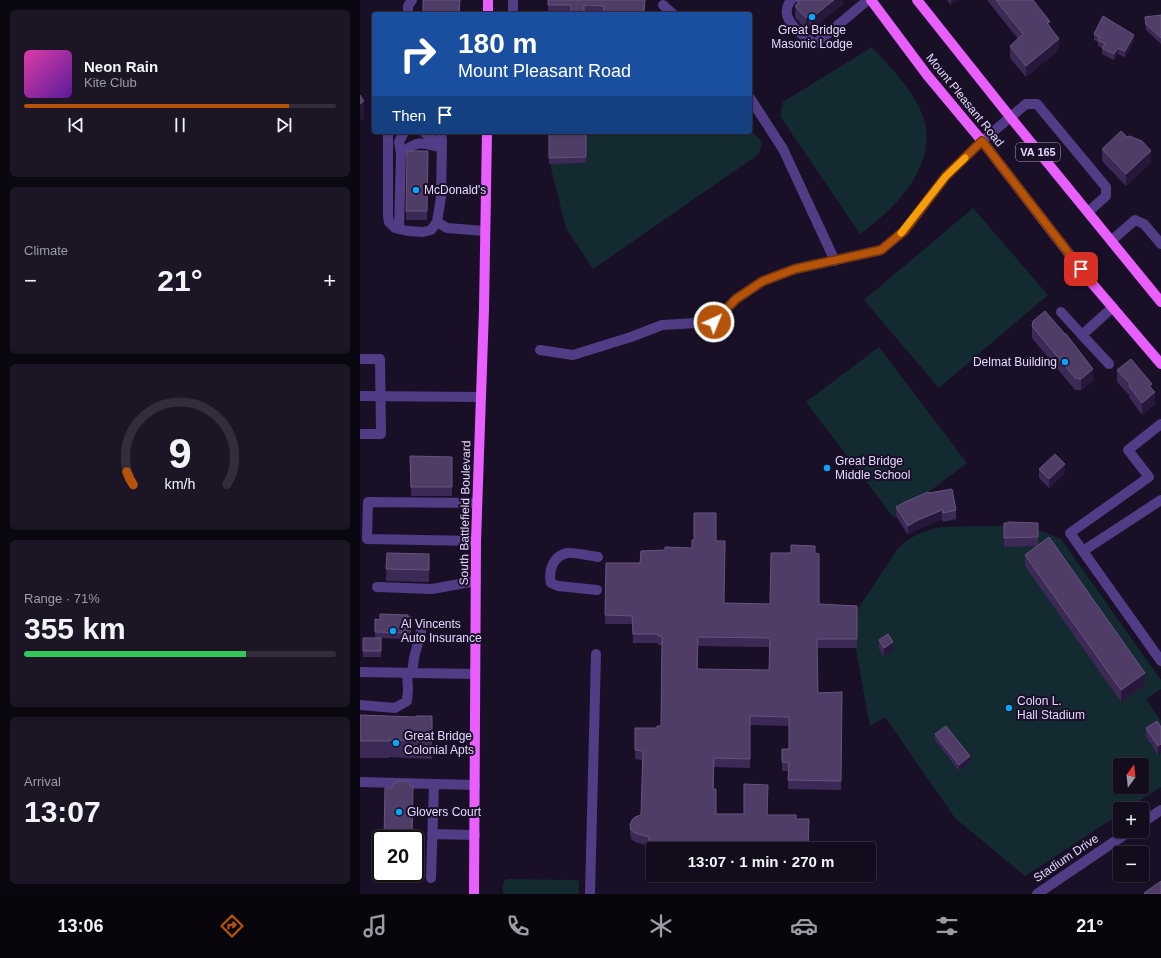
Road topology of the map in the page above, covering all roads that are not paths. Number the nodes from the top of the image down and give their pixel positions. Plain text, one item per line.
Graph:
1 (412, 0) edge
2 (488, 0) edge
3 (514, 0) edge
4 (791, 0) edge
5 (869, 0) edge
6 (917, 0) edge
7 (663, 5) dead end
8 (408, 12) edge
9 (488, 12) edge
10 (513, 12) edge
11 (671, 12) edge
12 (752, 101) edge
13 (1011, 118) junction
14 (388, 134) edge
15 (403, 134) edge
16 (426, 134) edge
17 (441, 134) edge
18 (487, 134) edge
19 (982, 141) junction
20 (442, 148) junction
21 (401, 153) junction
22 (1088, 212) junction
23 (437, 222) junction
24 (399, 229) junction
25 (485, 230) junction
26 (1111, 241) junction
27 (1161, 244) edge
28 (835, 260) junction
29 (1160, 299) edge
30 (1112, 307) junction
31 (1061, 312) dead end
32 (1082, 335) junction
33 (540, 350) dead end
34 (360, 359) edge
35 (1109, 364) dead end
36 (1161, 364) edge
37 (360, 396) edge
38 (381, 396) junction
39 (481, 397) junction
40 (1161, 424) edge
41 (360, 434) edge
42 (1161, 500) edge
43 (477, 504) junction
44 (476, 541) junction
45 (1083, 551) junction
46 (598, 557) dead end
47 (476, 581) junction
48 (377, 587) dead end
49 (597, 590) dead end
50 (421, 632) dead end
51 (596, 654) dead end
52 (1161, 661) edge
53 (360, 672) edge
54 (410, 673) junction
55 (475, 674) junction
56 (360, 705) edge
57 (360, 782) edge
58 (434, 784) junction
59 (475, 785) junction
60 (1161, 810) edge
61 (1149, 818) edge
62 (432, 834) junction
63 (475, 835) junction
64 (1120, 838) edge
65 (431, 878) dead end
66 (474, 894) edge
67 (590, 894) edge
68 (1037, 894) edge

1 - 8 street
2 - 9 main road
3 - 10 street
4 - 5 street
5 - 19 main road, Mount Pleasant Road / VA 165
6 - 13 main road, Mount Pleasant Road / VA 165
7 - 11 street
12 - 28 street
13 - 19 street
13 - 22 main road, Mount Pleasant Road / VA 165
13 - 22 street
14 - 24 street
15 - 21 street
16 - 20 street
17 - 20 street
18 - 25 main road, South Battlefield Boulevard
19 - 28 street
19 - 30 main road, Mount Pleasant Road / VA 165
20 - 21 street
20 - 23 street
21 - 24 street
22 - 26 main road, Mount Pleasant Road / VA 165
23 - 24 street
23 - 25 street
25 - 39 main road, South Battlefield Boulevard
26 - 27 street
26 - 29 main road, Mount Pleasant Road / VA 165
28 - 33 street
30 - 32 street
30 - 36 main road, Mount Pleasant Road / VA 165
31 - 32 street
32 - 35 street
34 - 38 street
37 - 38 street
38 - 39 street
38 - 41 street
39 - 43 main road, South Battlefield Boulevard
40 - 45 street
42 - 45 street
43 - 44 main road, South Battlefield Boulevard
43 - 44 street
44 - 47 main road, South Battlefield Boulevard
45 - 52 street
46 - 49 street
47 - 48 street
47 - 55 main road, South Battlefield Boulevard
50 - 54 street
51 - 67 street
53 - 54 street
54 - 55 street
54 - 56 street
55 - 59 main road, South Battlefield Boulevard
57 - 58 street
58 - 59 street
58 - 62 street
59 - 63 main road, South Battlefield Boulevard
60 - 61 street
62 - 63 street
62 - 65 street
63 - 66 main road, South Battlefield Boulevard
64 - 68 street, Stadium Drive

